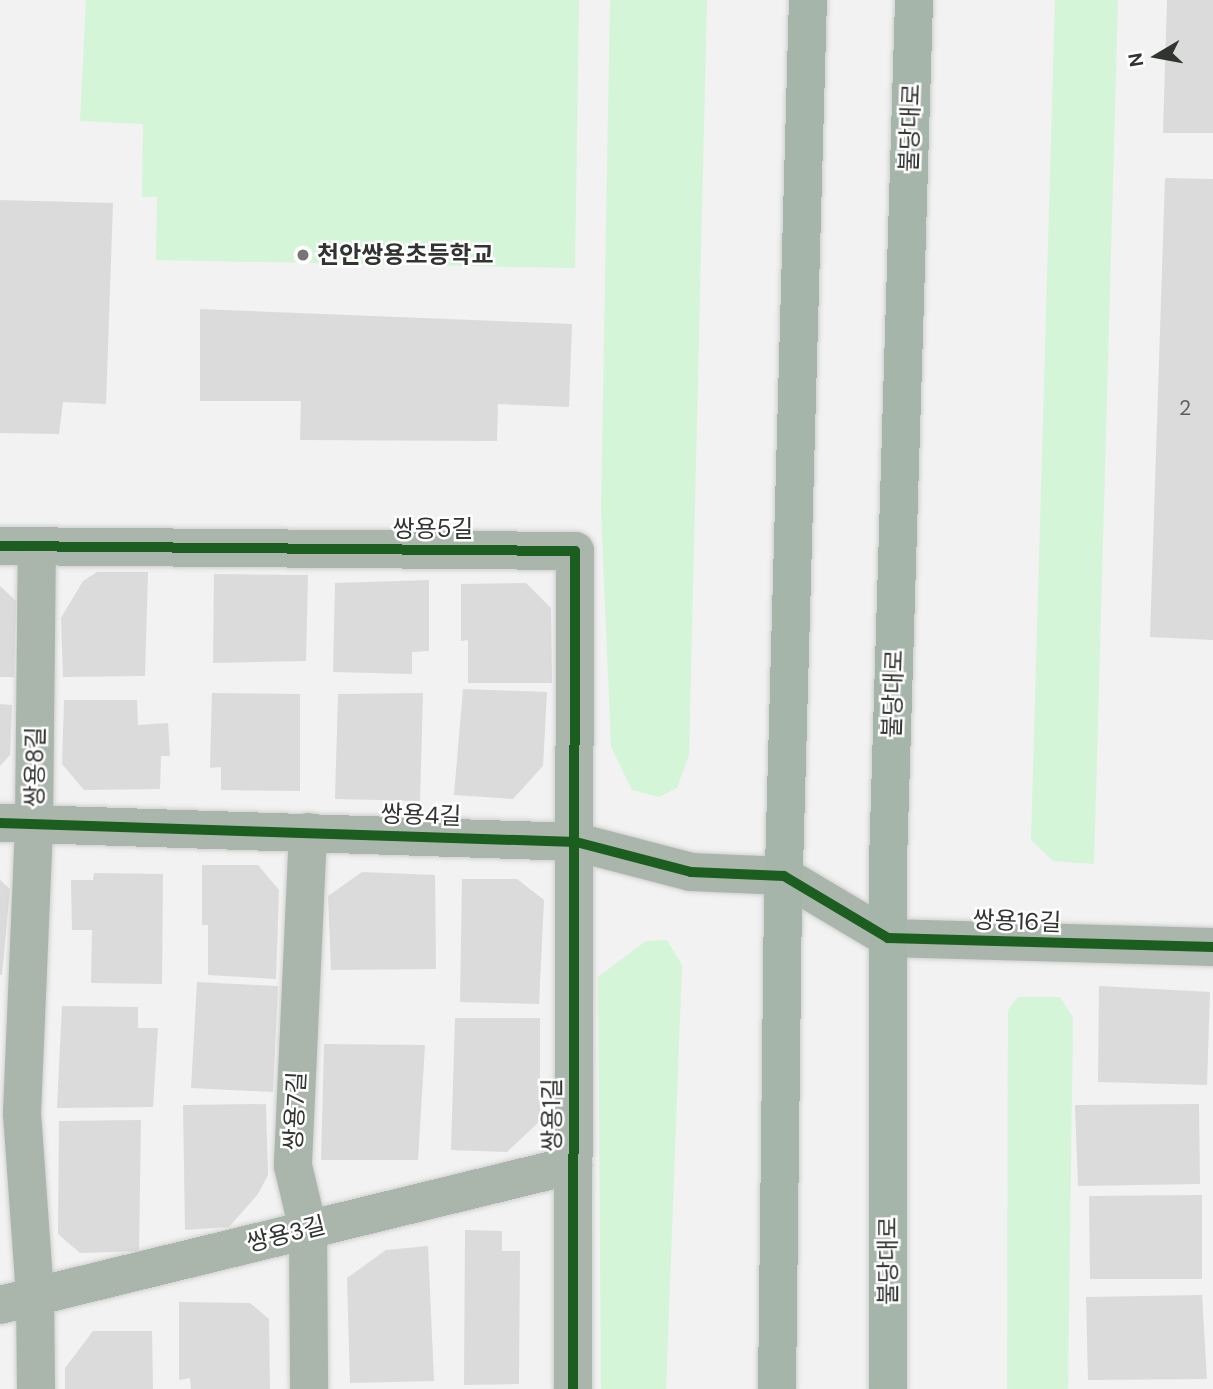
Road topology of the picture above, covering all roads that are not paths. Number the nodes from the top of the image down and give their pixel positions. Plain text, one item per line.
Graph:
1 (808, 0) edge
2 (914, 0) edge
3 (18, 546) edge
4 (17, 824) edge
5 (308, 832) junction
6 (576, 842) junction
7 (784, 876) junction
8 (829, 904) joint
9 (888, 938) junction
10 (1213, 947) edge
11 (11, 1113) edge
12 (573, 1165) junction
13 (308, 1229) junction
14 (18, 1300) edge
15 (36, 1389) edge
16 (309, 1389) edge
17 (573, 1389) edge
18 (777, 1389) edge
19 (888, 1389) edge

1 - 7 main road
2 - 9 main road, 불당대로
3 - 4 street, 쌍용8길
3 - 6 street, 쌍용5길
4 - 5 street, 쌍용4길
4 - 11 street, 쌍용8길
5 - 6 street, 쌍용4길
5 - 13 street, 쌍용7길
6 - 7 street, 쌍용4길
6 - 12 street, 쌍용1길
7 - 8 street, 쌍용4길
7 - 18 main road
8 - 9 street, 쌍용16길
9 - 10 street, 쌍용16길
9 - 19 main road, 불당대로
11 - 14 street, 쌍용8길
12 - 13 street, 쌍용3길
12 - 17 street, 쌍용1길
13 - 14 street, 쌍용3길
13 - 16 street, 쌍용7길
14 - 15 street, 쌍용8길

